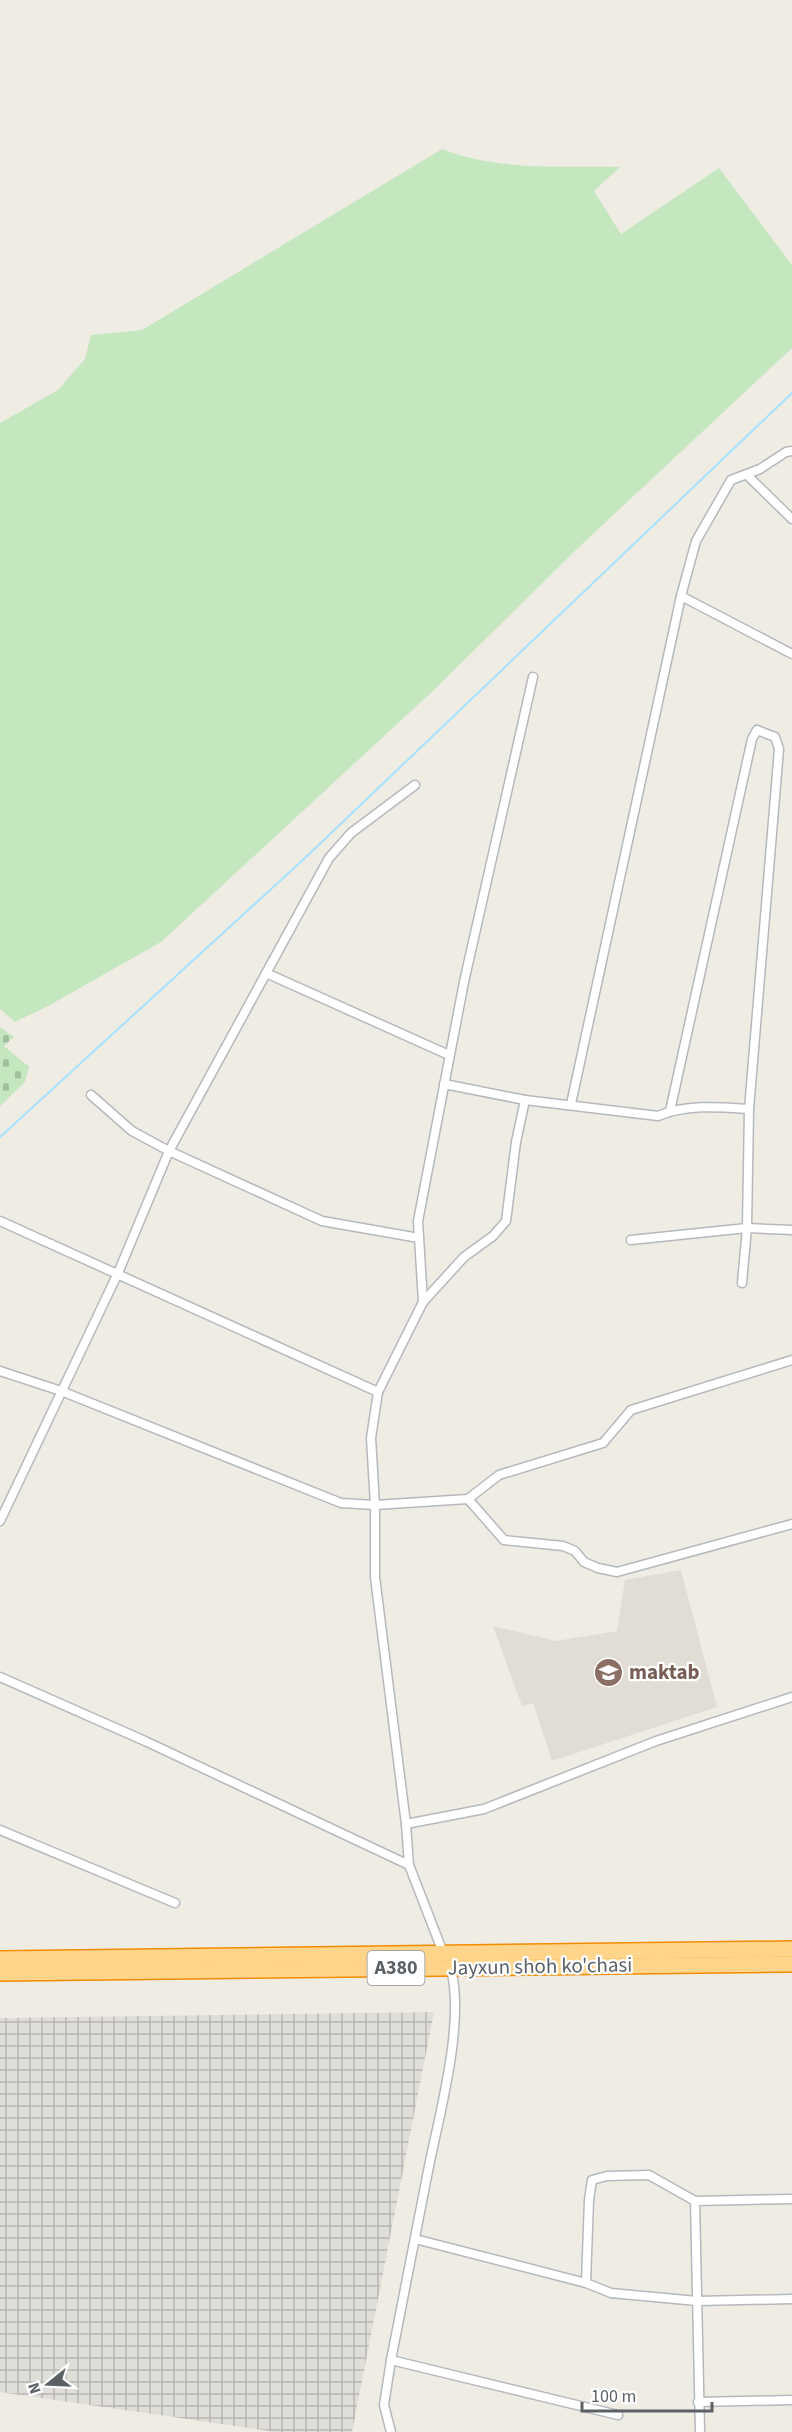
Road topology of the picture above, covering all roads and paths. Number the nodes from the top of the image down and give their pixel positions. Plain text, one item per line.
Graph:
1 (792, 451) edge
2 (747, 475) junction
3 (792, 519) edge
4 (681, 596) junction
5 (792, 654) edge
6 (532, 677) dead end
7 (415, 784) dead end
8 (266, 973) junction
9 (449, 1055) junction
10 (444, 1084) junction
11 (91, 1095) dead end
12 (525, 1100) junction
13 (571, 1104) junction
14 (749, 1109) junction
15 (670, 1111) junction
16 (169, 1151) junction
17 (0, 1221) edge
18 (747, 1228) junction
19 (792, 1230) edge
20 (419, 1238) junction
21 (631, 1240) dead end
22 (118, 1273) junction
23 (742, 1283) dead end
24 (423, 1302) junction
25 (792, 1360) edge
26 (0, 1371) edge
27 (61, 1391) junction
28 (378, 1392) junction
29 (468, 1499) junction
30 (375, 1505) junction
31 (2, 1509) edge
32 (0, 1521) edge
33 (792, 1524) edge
34 (0, 1677) edge
35 (792, 1697) edge
36 (406, 1824) junction
37 (0, 1830) edge
38 (409, 1865) junction
39 (175, 1903) dead end
40 (792, 1949) edge
41 (0, 1959) edge
42 (447, 1960) junction
43 (792, 1964) edge
44 (0, 1973) edge
45 (792, 2199) edge
46 (695, 2201) junction
47 (414, 2239) junction
48 (586, 2283) junction
49 (792, 2299) edge
50 (697, 2301) junction
51 (391, 2360) junction
52 (792, 2400) edge
53 (698, 2402) junction
54 (618, 2415) dead end
55 (391, 2432) edge
56 (700, 2432) edge

1 - 2 street
2 - 3 street
2 - 4 street
4 - 5 street
4 - 13 street
6 - 9 street
7 - 8 street
8 - 9 street
8 - 16 street
9 - 10 street
10 - 12 street
10 - 20 street
11 - 16 street
12 - 13 street
12 - 24 street
13 - 15 street
14 - 15 street
14 - 15 street
14 - 18 street
16 - 20 street
16 - 22 street
17 - 22 street
18 - 19 street
18 - 21 street
18 - 23 street
20 - 24 street
22 - 27 street
22 - 28 street
24 - 28 street
25 - 29 street
26 - 27 street
27 - 30 street
27 - 31 street
28 - 30 street
29 - 30 street
29 - 33 street
30 - 36 street
31 - 32 street
34 - 38 street
35 - 36 street
36 - 38 street
37 - 39 street
38 - 42 street
40 - 42 highway, Jayxun shoh ko'chasi / A380
41 - 42 highway, Jayxun shoh ko'chasi / A380
42 - 43 highway, Jayxun shoh ko'chasi / A380
42 - 44 highway, Jayxun shoh ko'chasi / A380
42 - 47 street
45 - 46 street
46 - 48 street
46 - 50 street
47 - 48 street
47 - 51 street
48 - 50 street
49 - 50 street
50 - 53 street
51 - 54 street
51 - 55 street
52 - 53 street
53 - 56 street

